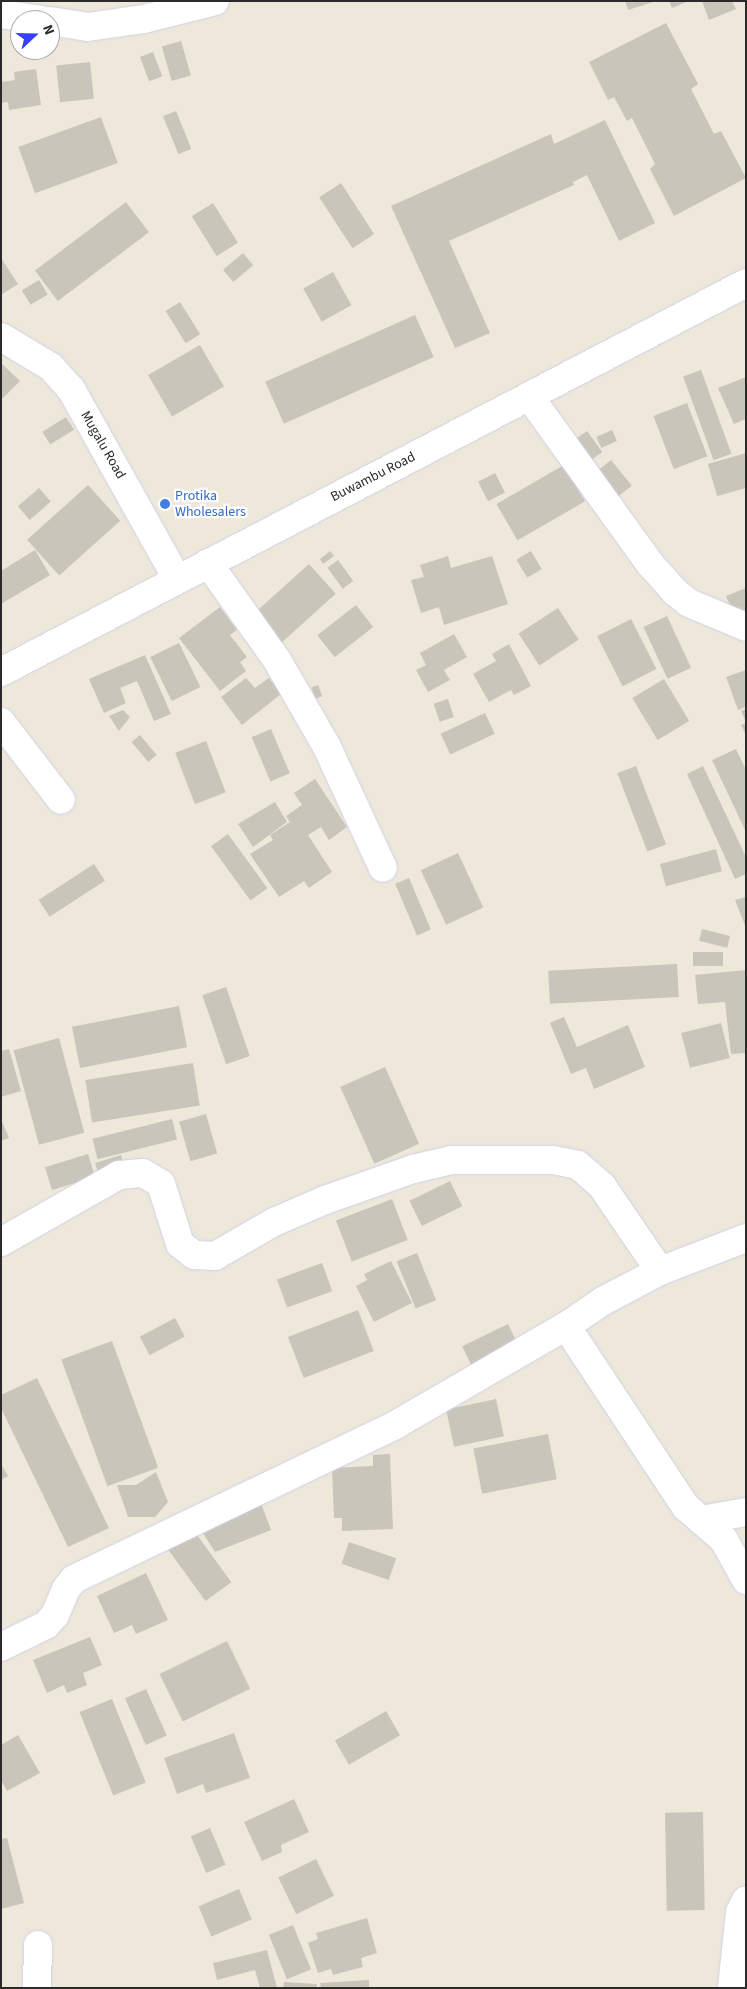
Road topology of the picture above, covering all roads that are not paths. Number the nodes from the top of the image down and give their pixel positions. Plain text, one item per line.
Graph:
1 (215, 1) edge
2 (60, 23) edge
3 (746, 284) edge
4 (1, 337) edge
5 (529, 396) junction
6 (208, 563) junction
7 (178, 579) junction
8 (746, 627) edge
9 (1, 672) edge
10 (1, 722) edge
11 (60, 800) dead end
12 (383, 868) dead end
13 (746, 1238) edge
14 (1, 1242) edge
15 (660, 1271) junction
16 (566, 1326) junction
17 (746, 1512) edge
18 (701, 1520) junction
19 (746, 1580) edge
20 (1, 1647) edge
21 (746, 1900) edge
22 (38, 1945) dead end
23 (37, 1988) edge
24 (732, 1988) edge

1 - 2 street
3 - 5 street, Buwambu Road
4 - 7 street, Mugalu Road
5 - 6 street, Buwambu Road
5 - 8 street
6 - 7 street, Buwambu Road
6 - 12 street
7 - 9 street, Buwambu Road
10 - 11 street
13 - 15 street
14 - 15 street
15 - 16 street
16 - 18 street
16 - 20 street
17 - 18 street
18 - 19 street
21 - 24 street
22 - 23 street

